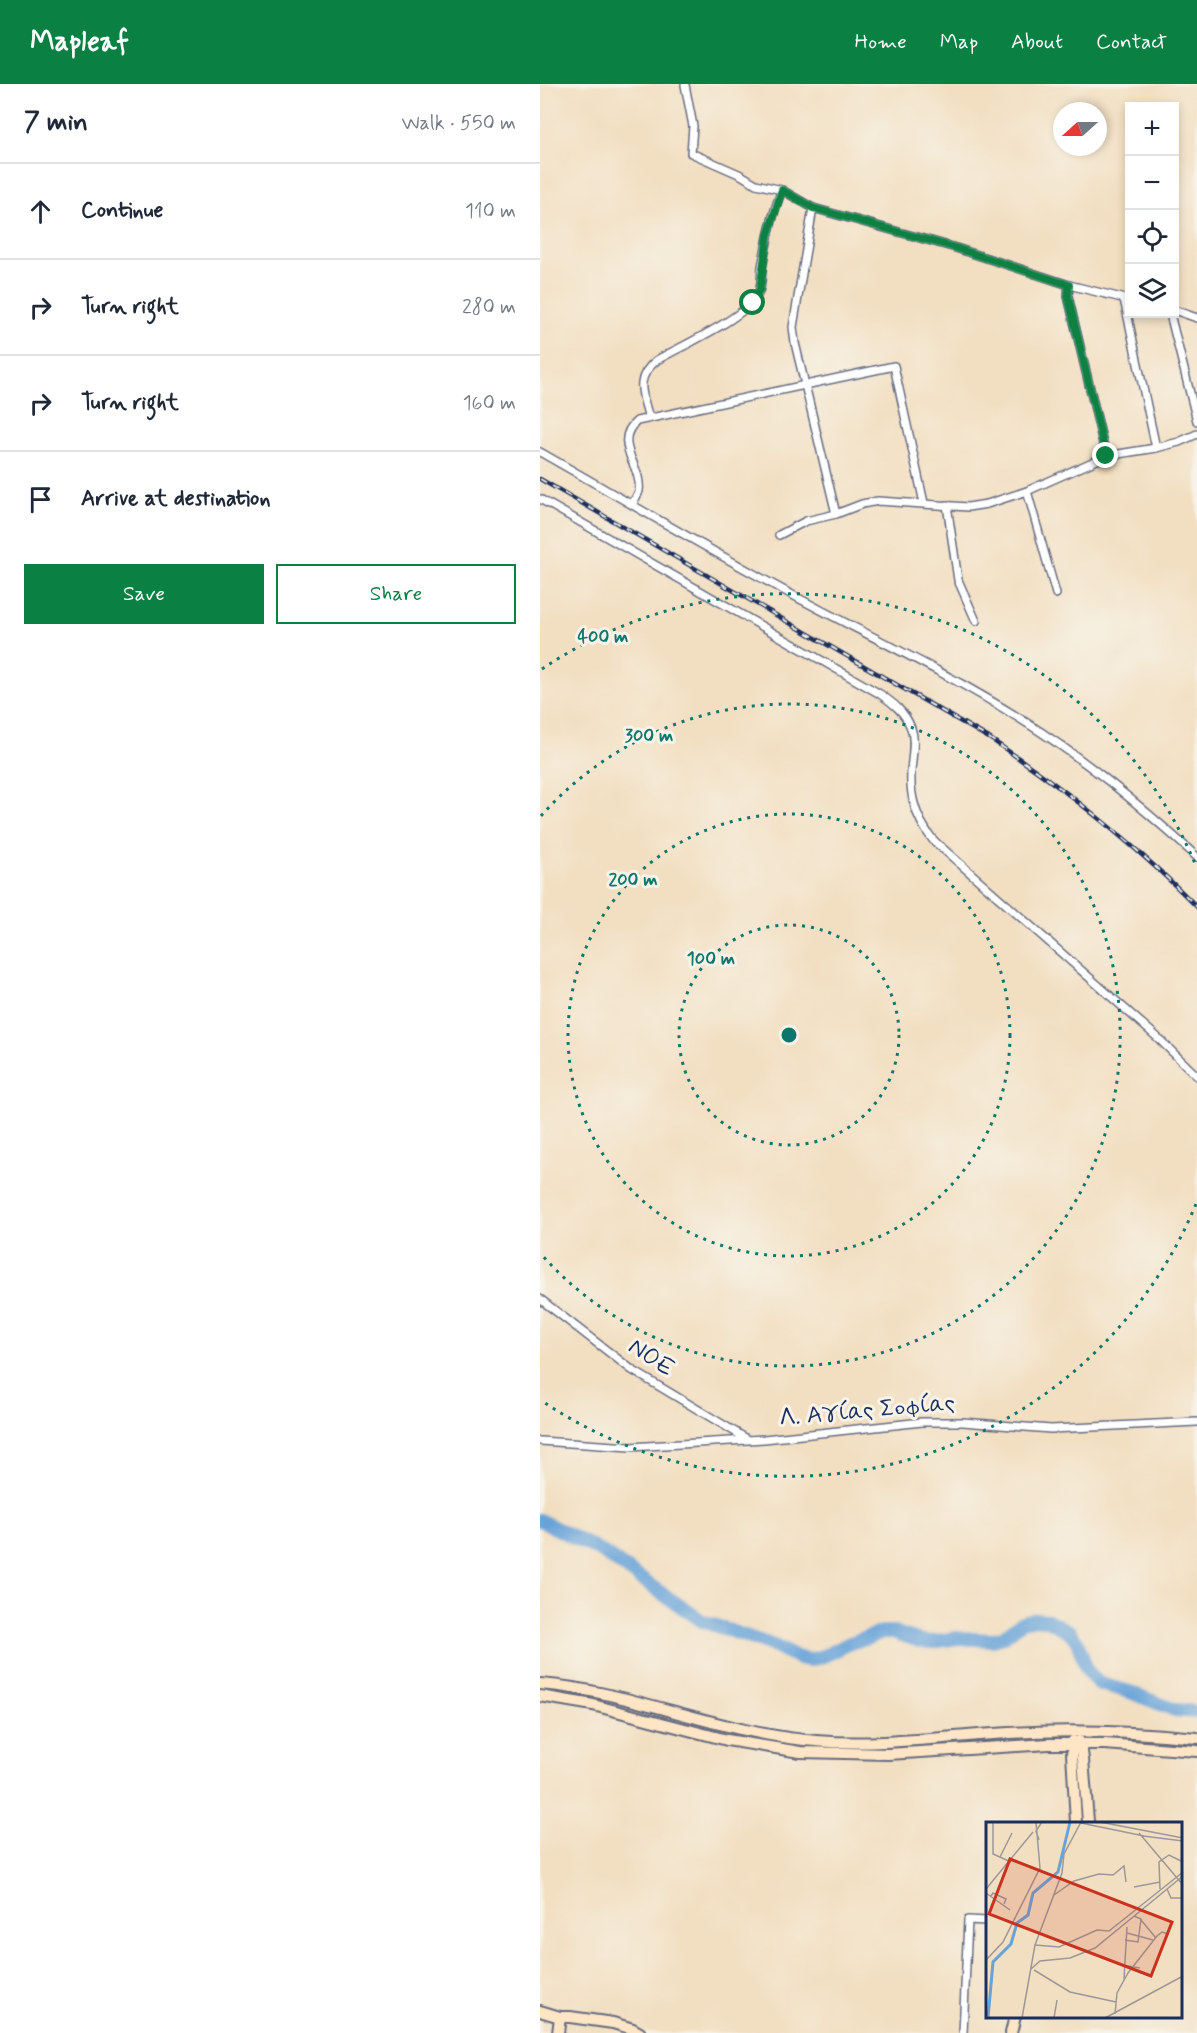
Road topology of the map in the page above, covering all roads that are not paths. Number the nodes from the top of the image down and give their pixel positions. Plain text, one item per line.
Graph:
1 (685, 85) edge
2 (782, 190) junction
3 (813, 208) junction
4 (1069, 285) junction
5 (1125, 299) edge
6 (1179, 312) edge
7 (1131, 318) edge
8 (1171, 318) edge
9 (1197, 318) edge
10 (805, 386) junction
11 (649, 418) junction
12 (1197, 421) edge
13 (1197, 434) edge
14 (1156, 448) junction
15 (540, 452) edge
16 (1106, 456) junction
17 (1027, 490) junction
18 (540, 499) edge
19 (924, 503) junction
20 (632, 504) junction
21 (946, 505) junction
22 (836, 514) junction
23 (779, 535) dead end
24 (1056, 594) dead end
25 (976, 621) dead end
26 (1197, 857) edge
27 (1197, 1076) edge
28 (540, 1299) edge
29 (1197, 1422) edge
30 (747, 1438) junction
31 (540, 1441) edge
32 (540, 1684) edge
33 (540, 1696) edge
34 (1066, 1731) junction
35 (1087, 1732) junction
36 (1197, 1738) edge
37 (1049, 1744) junction
38 (1076, 1744) junction
39 (1105, 1744) junction
40 (1197, 1751) edge
41 (1078, 1768) junction
42 (1082, 1822) edge
43 (986, 1921) edge
44 (540, 2011) edge
45 (560, 2017) junction
46 (1015, 2018) edge
47 (558, 2033) edge
48 (640, 2033) edge
49 (963, 2033) edge
50 (1011, 2033) edge

1 - 2 street
2 - 3 street
2 - 11 street
3 - 4 street
3 - 10 street
4 - 5 street
4 - 16 street
6 - 9 street
7 - 14 street
8 - 12 street
10 - 11 street
10 - 19 street
10 - 22 street
11 - 20 street
13 - 14 street
14 - 16 street
15 - 20 street
16 - 17 street
17 - 21 street
17 - 24 street
18 - 27 street
19 - 21 street
19 - 22 street
20 - 26 street
21 - 25 street
22 - 23 street
28 - 30 street, NOE
29 - 30 street, Λ. Αγίας Σοφίας
30 - 31 street, Λ. Αγίας Σοφίας
32 - 34 street
33 - 37 street
34 - 35 street
34 - 38 street
35 - 36 street
35 - 38 street
37 - 38 street
37 - 41 street
38 - 39 street
38 - 41 street
39 - 40 street
39 - 41 street
41 - 42 street
43 - 49 street
44 - 45 street
45 - 47 street
45 - 48 street
46 - 50 street

